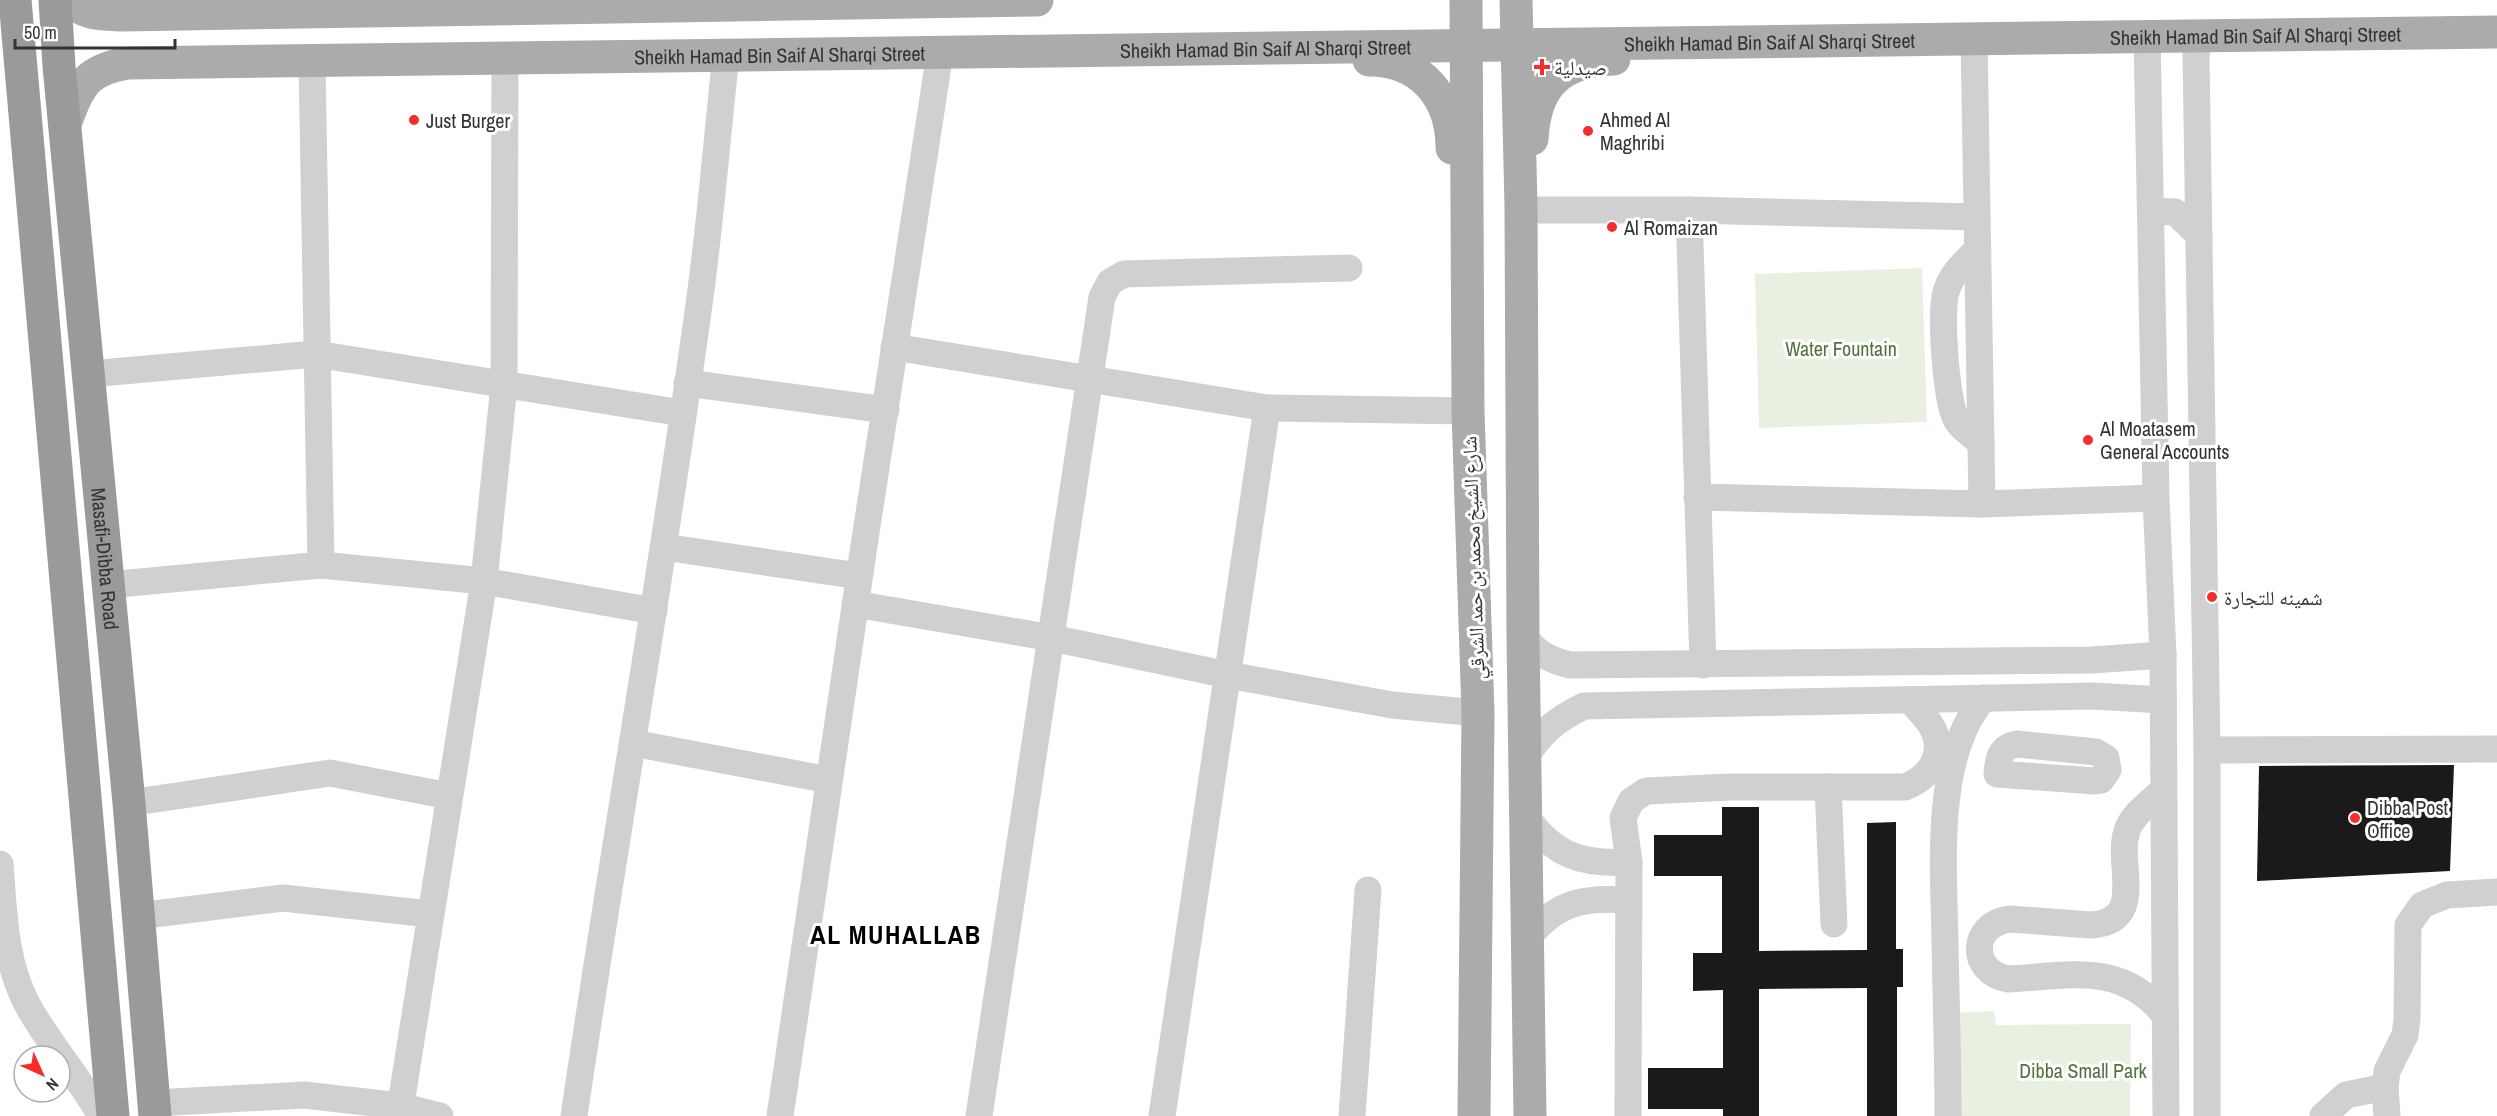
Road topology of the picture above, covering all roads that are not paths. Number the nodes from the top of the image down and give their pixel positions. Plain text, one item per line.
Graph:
1 (15, 0) edge
2 (55, 0) edge
3 (70, 0) edge
4 (1037, 0) edge
5 (1466, 0) edge
6 (1516, 0) edge
7 (869, 1) edge
8 (467, 4) edge
9 (114, 7) edge
10 (276, 12) junction
11 (2497, 32) edge
12 (2201, 35) junction
13 (2147, 36) junction
14 (1974, 38) junction
15 (1734, 41) junction
16 (1517, 44) junction
17 (1466, 45) junction
18 (1239, 48) junction
19 (940, 53) junction
20 (726, 56) junction
21 (505, 59) junction
22 (312, 62) junction
23 (253, 63) junction
24 (65, 124) junction
25 (1531, 210) junction
26 (1689, 210) junction
27 (2151, 211) junction
28 (1977, 217) junction
29 (2199, 235) junction
30 (1978, 249) junction
31 (1467, 267) junction
32 (1349, 268) dead end
33 (1521, 273) junction
34 (894, 347) junction
35 (315, 354) junction
36 (89, 374) junction
37 (1092, 379) junction
38 (687, 383) junction
39 (504, 385) junction
40 (1267, 408) junction
41 (886, 410) junction
42 (1468, 411) junction
43 (682, 413) junction
44 (1981, 442) junction
45 (1697, 496) junction
46 (2156, 498) junction
47 (1982, 504) junction
48 (664, 547) junction
49 (321, 565) junction
50 (859, 576) junction
51 (484, 581) junction
52 (108, 585) junction
53 (855, 604) junction
54 (654, 611) junction
55 (1523, 636) junction
56 (1052, 638) junction
57 (2163, 655) junction
58 (2092, 660) junction
59 (1601, 665) junction
60 (1703, 665) junction
61 (1228, 675) junction
62 (2093, 696) junction
63 (1984, 698) junction
64 (1910, 700) junction
65 (2163, 700) junction
66 (1601, 704) junction
67 (1478, 713) junction
68 (633, 743) junction
69 (2497, 749) edge
70 (2207, 750) junction
71 (1524, 759) junction
72 (1952, 771) junction
73 (1997, 774) dead end
74 (829, 780) junction
75 (1828, 787) junction
76 (1905, 787) junction
77 (2163, 790) junction
78 (449, 796) junction
79 (129, 803) junction
80 (1525, 814) junction
81 (1943, 819) junction
82 (1629, 862) junction
83 (0, 864) edge
84 (1368, 890) dead end
85 (2497, 892) edge
86 (1629, 900) junction
87 (430, 914) junction
88 (138, 916) junction
89 (1834, 924) dead end
90 (1527, 939) junction
91 (2164, 1014) junction
92 (2385, 1087) junction
93 (154, 1110) edge
94 (399, 1111) edge
95 (1533, 1113) edge
96 (101, 1116) edge
97 (113, 1116) edge
98 (440, 1116) edge
99 (574, 1116) edge
100 (780, 1116) edge
101 (979, 1116) edge
102 (1162, 1116) edge
103 (1352, 1116) edge
104 (1474, 1116) edge
105 (1628, 1116) edge
106 (1948, 1116) edge
107 (2166, 1116) edge
108 (2206, 1116) edge
109 (2323, 1116) edge
110 (2387, 1116) edge

1 - 97 highway, Masafi-Dibba Road
2 - 24 highway, Masafi-Dibba Road
3 - 9 main road
4 - 7 main road
5 - 17 main road, شارع الشيخ محمد بن حمد الشرقي
6 - 16 main road
7 - 8 main road
8 - 10 main road
9 - 10 main road
10 - 23 main road
11 - 12 main road, Sheikh Hamad Bin Saif Al Sharqi Street
12 - 13 main road, Sheikh Hamad Bin Saif Al Sharqi Street
12 - 29 street
13 - 14 main road, Sheikh Hamad Bin Saif Al Sharqi Street
13 - 27 street
14 - 15 main road, Sheikh Hamad Bin Saif Al Sharqi Street
14 - 28 street
15 - 16 main road, Sheikh Hamad Bin Saif Al Sharqi Street
15 - 25 main road
16 - 17 main road, Sheikh Hamad Bin Saif Al Sharqi Street
16 - 33 main road
17 - 18 main road, Sheikh Hamad Bin Saif Al Sharqi Street
17 - 31 main road, شارع الشيخ محمد بن حمد الشرقي
18 - 19 main road, Sheikh Hamad Bin Saif Al Sharqi Street
18 - 31 main road
19 - 20 main road, Sheikh Hamad Bin Saif Al Sharqi Street
19 - 34 street
20 - 21 main road, Sheikh Hamad Bin Saif Al Sharqi Street
20 - 38 street
21 - 22 main road, Sheikh Hamad Bin Saif Al Sharqi Street
21 - 39 street
22 - 23 main road, Sheikh Hamad Bin Saif Al Sharqi Street
22 - 35 street
23 - 24 main road, Sheikh Hamad Bin Saif Al Sharqi Street
24 - 36 highway, Masafi-Dibba Road
25 - 26 street
25 - 33 main road
26 - 28 street
26 - 45 street
27 - 29 street
27 - 46 street
28 - 30 street
29 - 70 street
30 - 44 street
30 - 44 street
31 - 42 main road, شارع الشيخ محمد بن حمد الشرقي
32 - 37 street
33 - 55 main road
34 - 37 street
34 - 41 street
35 - 36 street
35 - 39 street
35 - 49 street
36 - 52 highway, Masafi-Dibba Road
37 - 40 street
37 - 56 street
38 - 41 street
38 - 43 street
39 - 43 street
39 - 51 street
40 - 42 street
40 - 61 street
41 - 50 street
42 - 67 main road, شارع الشيخ محمد بن حمد الشرقي
43 - 48 street
44 - 47 street
45 - 47 street
45 - 60 street
46 - 47 street
46 - 57 street
48 - 50 street
48 - 54 street
49 - 51 street
49 - 52 street
50 - 53 street
51 - 54 street
51 - 78 street
52 - 79 highway, Masafi-Dibba Road
53 - 56 street
53 - 74 street
54 - 68 street
55 - 59 street
55 - 71 main road
56 - 61 street
56 - 101 street
57 - 58 street
57 - 65 street
58 - 60 street
58 - 62 street
59 - 60 street
59 - 66 street
61 - 67 street
61 - 102 street
62 - 63 street
62 - 65 street
63 - 64 street
63 - 72 street
64 - 66 street
64 - 76 street
65 - 77 street
66 - 71 street
67 - 104 main road, شارع الشيخ محمد بن حمد الشرقي
68 - 74 street
68 - 99 street
69 - 70 street
70 - 108 street
71 - 80 main road
72 - 73 street
72 - 81 street
74 - 100 street
75 - 76 street
75 - 82 street
75 - 89 street
76 - 81 street
77 - 91 street
77 - 91 street
78 - 79 street
78 - 87 street
79 - 88 highway, Masafi-Dibba Road
80 - 82 street
80 - 90 main road
81 - 106 street
82 - 86 street
83 - 96 street
84 - 103 street
85 - 92 street
86 - 90 street
86 - 105 street
87 - 88 street
87 - 94 street
88 - 93 highway, Masafi-Dibba Road
90 - 95 main road
91 - 107 street
92 - 109 street
92 - 110 street
93 - 94 street
94 - 98 street

